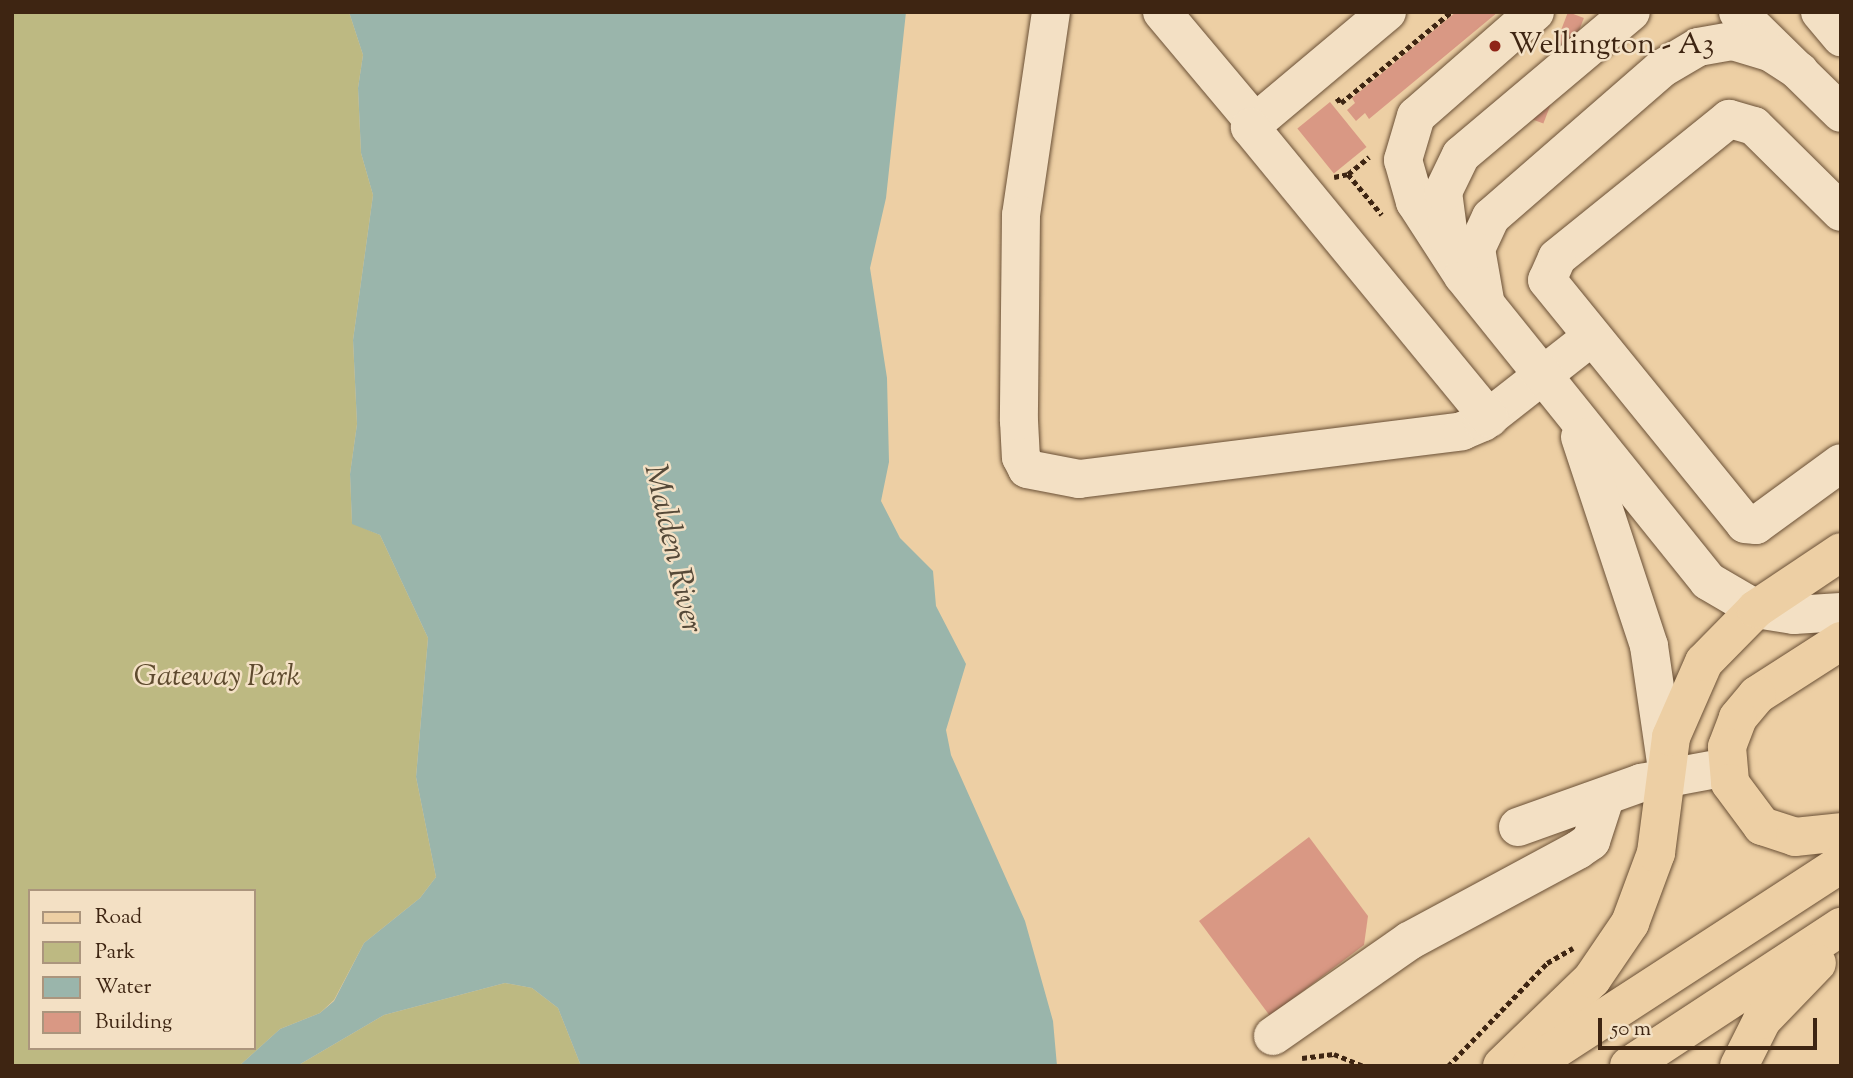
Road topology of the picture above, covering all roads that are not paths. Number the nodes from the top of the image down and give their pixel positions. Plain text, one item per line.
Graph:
1 (1051, 12) edge
2 (1162, 12) edge
3 (1387, 12) edge
4 (1535, 12) edge
5 (1631, 12) edge
6 (1738, 12) edge
7 (1820, 12) edge
8 (1841, 37) edge
9 (1799, 71) junction
10 (1841, 113) edge
11 (1255, 123) junction
12 (1841, 212) edge
13 (1463, 276) junction
14 (1489, 309) junction
15 (1590, 338) junction
16 (1542, 374) junction
17 (1570, 408) junction
18 (1489, 418) junction
19 (1841, 463) edge
20 (1841, 552) edge
21 (1756, 609) junction
22 (1841, 612) edge
23 (1841, 641) edge
24 (1727, 767) junction
25 (1667, 776) junction
26 (1605, 798) junction
27 (1518, 827) dead end
28 (1841, 832) edge
29 (1841, 864) edge
30 (1841, 927) edge
31 (1841, 940) edge
32 (1281, 1049) road end
33 (1502, 1066) edge
34 (1530, 1066) edge
35 (1629, 1066) edge
36 (1739, 1066) edge

1 - 18 lane
2 - 11 lane
3 - 11 lane
4 - 13 lane
5 - 13 lane
6 - 9 lane
7 - 8 lane
9 - 10 lane
9 - 14 lane
11 - 18 lane
12 - 15 lane
13 - 14 lane
14 - 16 lane
15 - 16 lane
15 - 19 lane
16 - 17 lane
16 - 18 lane
17 - 21 lane
17 - 25 lane
20 - 21 main road
21 - 22 lane
21 - 25 main road
23 - 24 main road
24 - 25 lane
24 - 28 main road
25 - 26 lane
25 - 33 main road
26 - 27 lane
26 - 32 lane
29 - 34 main road
30 - 35 main road
31 - 36 main road

